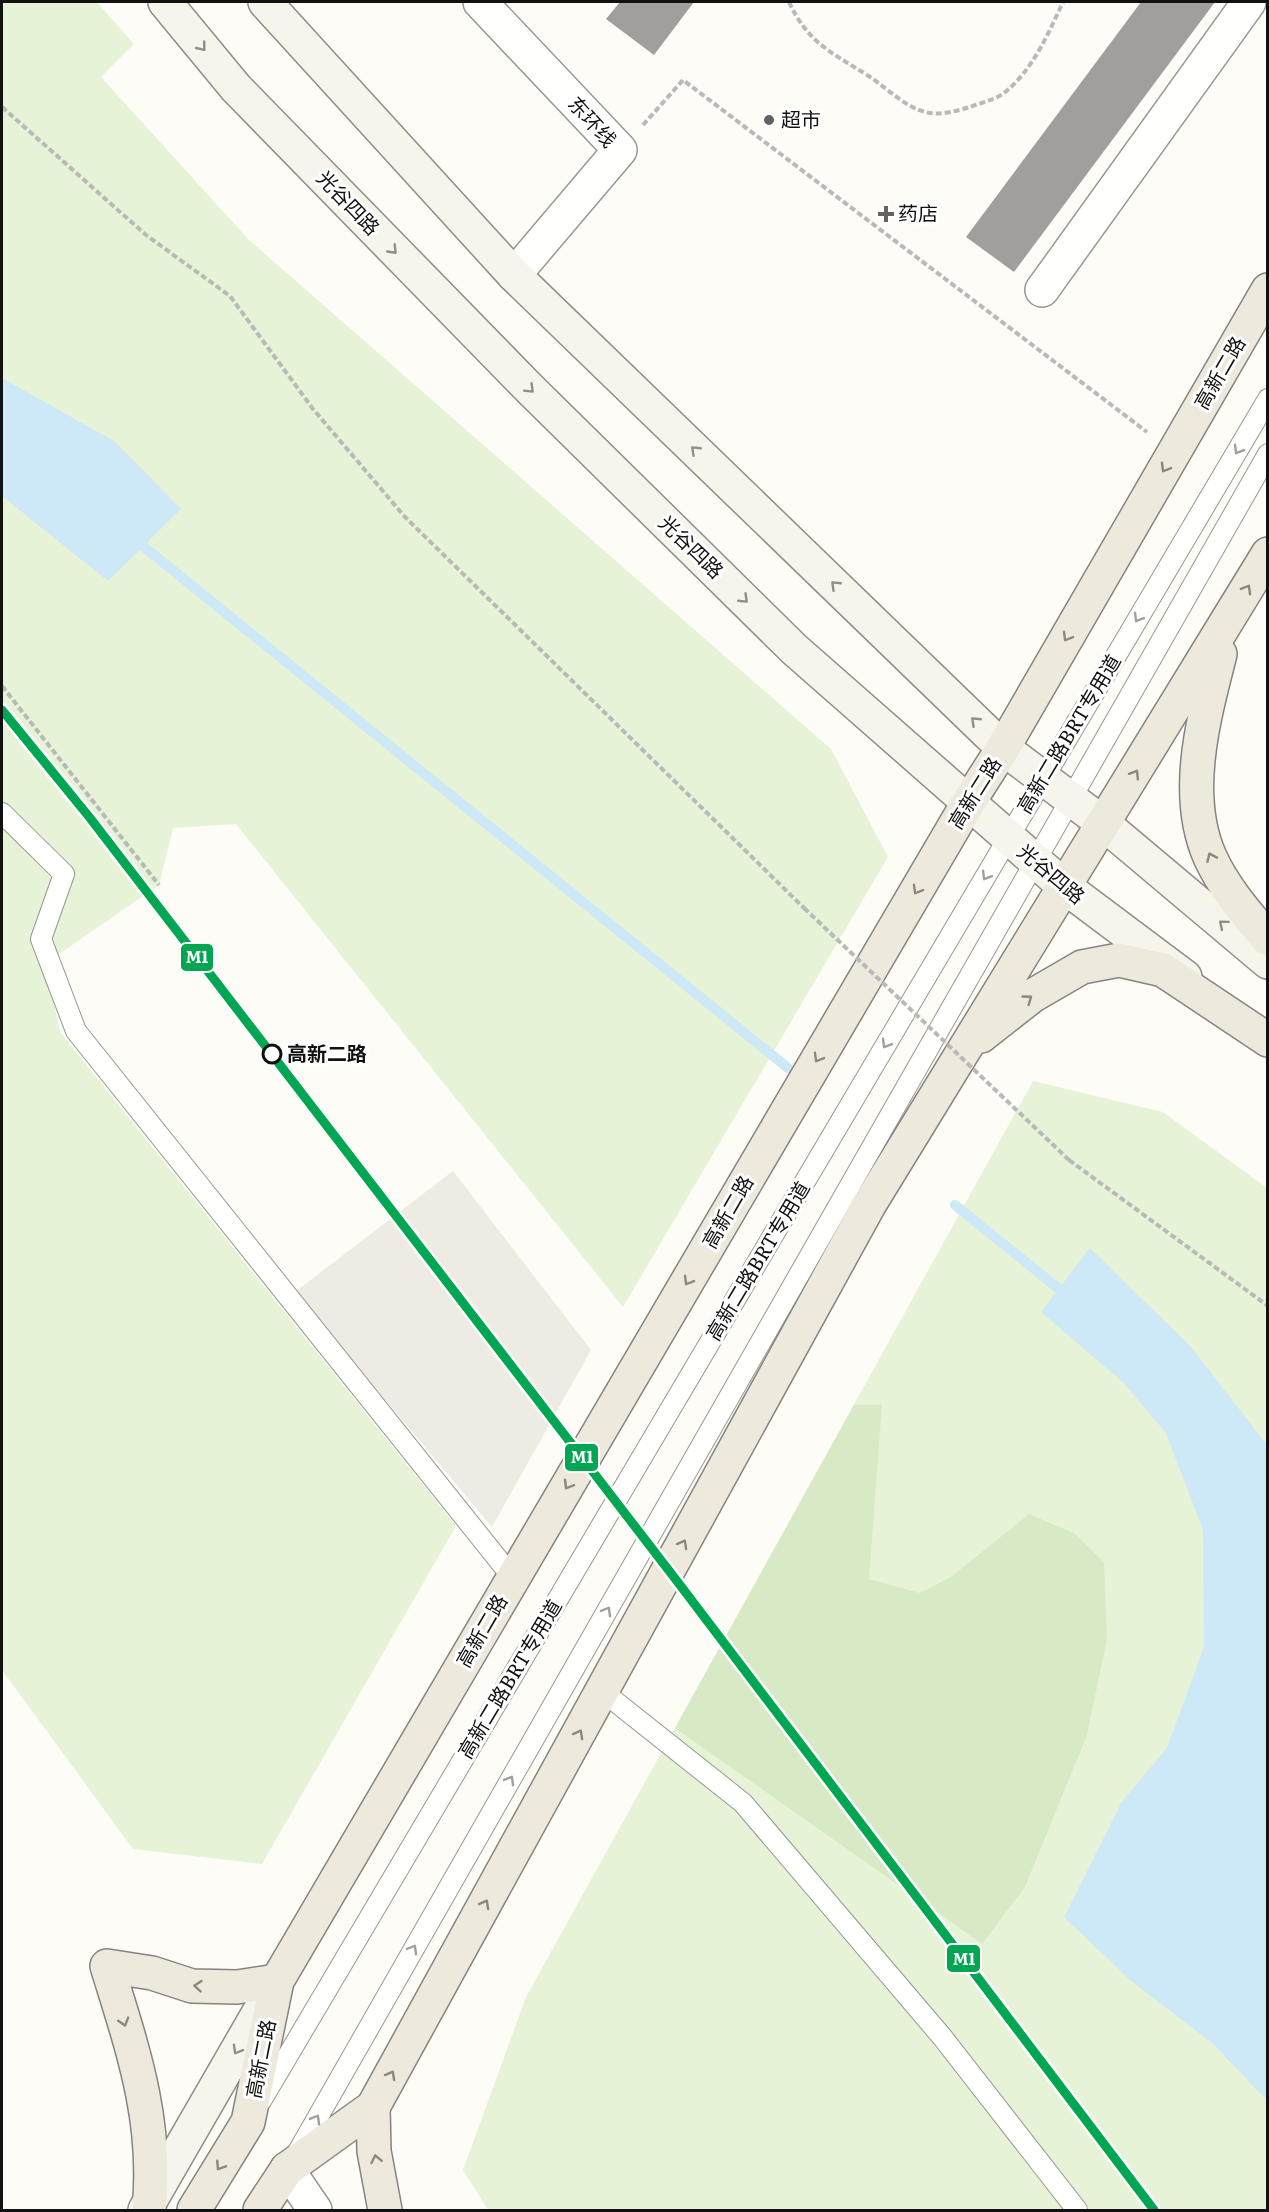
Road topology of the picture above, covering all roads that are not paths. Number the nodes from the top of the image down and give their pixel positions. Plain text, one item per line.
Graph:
1 (165, 2) edge
2 (265, 2) edge
3 (480, 2) edge
4 (1249, 2) edge
5 (514, 275) junction
6 (1042, 290) dead end
7 (1268, 290) edge
8 (1268, 399) edge
9 (1268, 454) edge
10 (1268, 554) edge
11 (1228, 622) junction
12 (1003, 748) junction
13 (1044, 778) junction
14 (1071, 799) junction
15 (968, 803) junction
16 (2, 813) edge
17 (1104, 824) junction
18 (1008, 838) junction
19 (1035, 861) junction
20 (1065, 887) junction
21 (1268, 939) edge
22 (1268, 962) edge
23 (1268, 1039) edge
24 (965, 1048) junction
25 (513, 1578) junction
26 (602, 1691) junction
27 (276, 1981) junction
28 (373, 2107) junction
29 (248, 2122) junction
30 (287, 2169) junction
31 (148, 2208) edge
32 (194, 2211) edge
33 (260, 2211) edge
34 (315, 2211) edge
35 (385, 2211) edge
36 (1077, 2211) edge

1 -> 15 main road, 光谷四路
2 - 5 main road
3 - 5 street, 东环线
4 - 6 street
12 -> 5 main road
7 -> 12 main road, 高新二路
8 -> 13 lane, 高新二路BRT专用道
9 - 14 lane, 高新二路BRT专用道
11 -> 10 main road
17 -> 11 main road
21 -> 11 main road
12 - 13 main road
12 - 15 main road, 高新二路
13 - 14 main road
13 - 18 lane, 高新二路BRT专用道
14 - 17 main road
14 - 19 lane, 高新二路BRT专用道
15 - 18 main road, 光谷四路
15 -> 25 main road, 高新二路
16 - 25 lane
17 - 20 main road
22 -> 17 main road
18 - 19 main road, 光谷四路
18 -> 29 lane, 高新二路BRT专用道
19 - 20 main road, 光谷四路
30 -> 19 lane, 高新二路BRT专用道
20 - 23 main road, 光谷四路
20 - 24 main road
24 -> 23 main road
26 -> 24 main road
25 - 27 main road, 高新二路
28 -> 26 main road
26 - 36 lane
27 - 29 main road, 高新二路
27 -> 31 main road
27 -> 31 main road
28 - 30 main road
35 -> 28 main road
29 -> 32 main road, 高新二路
30 - 33 main road
30 - 34 street

